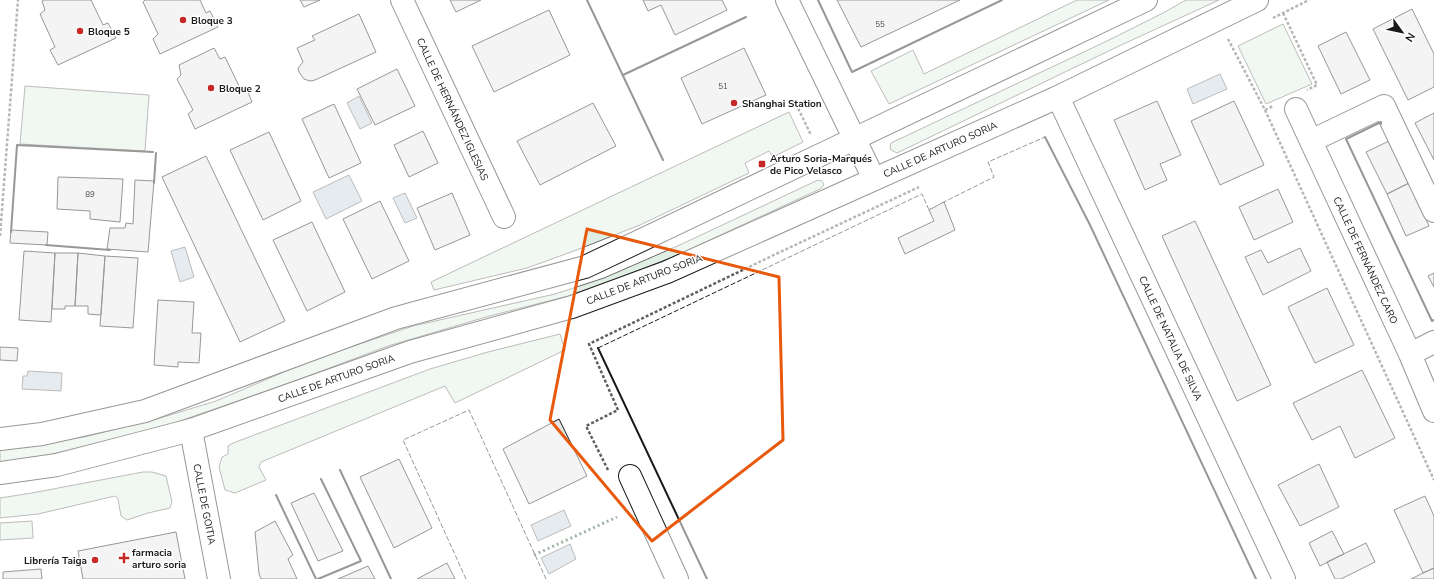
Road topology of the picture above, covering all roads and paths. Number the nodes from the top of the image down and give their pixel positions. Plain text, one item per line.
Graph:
1 (18, 0) edge
2 (402, 0) edge
3 (787, 0) edge
4 (1146, 0) edge
5 (1257, 0) edge
6 (1283, 13) dead end
7 (1229, 40) dead end
8 (1317, 85) dead end
9 (1058, 97) junction
10 (1296, 109) dead end
11 (855, 138) junction
12 (1311, 141) junction
13 (874, 179) junction
14 (1434, 211) edge
15 (504, 217) dead end
16 (0, 236) edge
17 (1434, 342) edge
18 (588, 344) dead end
19 (1410, 354) junction
20 (1434, 411) edge
21 (191, 430) junction
22 (0, 439) edge
23 (0, 473) edge
24 (630, 476) joint
25 (1434, 480) edge
26 (219, 579) edge
27 (676, 579) edge
28 (1284, 579) edge

1 - 16 path
2 - 15 main road, CALLE DE HERNÁNDEZ IGLESIAS
3 - 11 main road
4 - 11 main road
5 - 9 main road, CALLE DE ARTURO SORIA
6 - 8 path
7 - 25 path
9 - 13 main road, CALLE DE ARTURO SORIA
9 - 28 main road, CALLE DE NATALIA DE SILVA
10 - 12 main road, CALLE DE FERNÁNDEZ CARO
11 - 13 main road
11 - 22 main road
12 - 14 main road
12 - 19 main road, CALLE DE FERNÁNDEZ CARO
13 - 21 main road, CALLE DE ARTURO SORIA
17 - 19 main road
18 - 24 path
19 - 20 main road, CALLE DE FERNÁNDEZ CARO
21 - 23 main road, CALLE DE ARTURO SORIA
21 - 26 main road, CALLE DE GOITIA
24 - 27 main road

